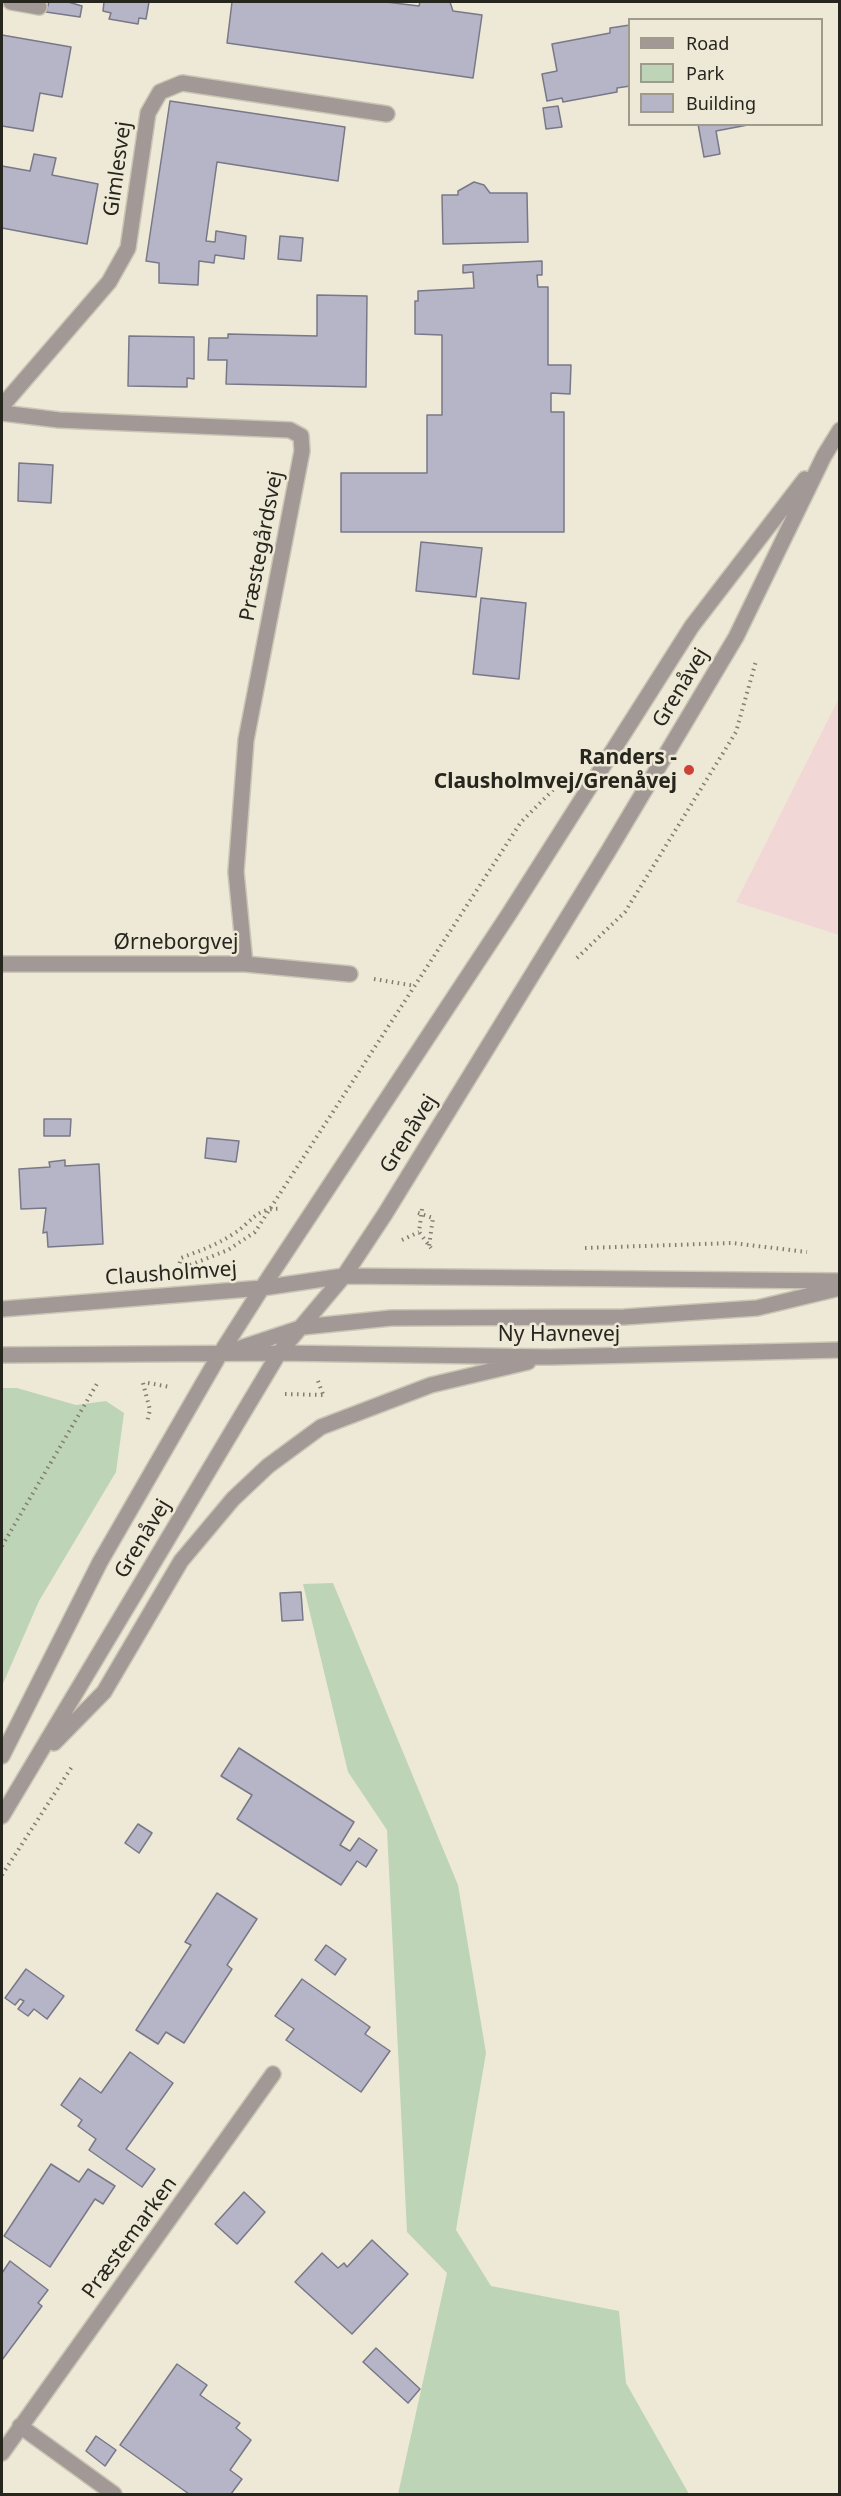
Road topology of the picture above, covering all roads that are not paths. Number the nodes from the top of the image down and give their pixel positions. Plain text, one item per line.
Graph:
1 (11, 2) edge
2 (39, 6) dead end
3 (387, 114) dead end
4 (2, 406) edge
5 (2, 413) edge
6 (840, 430) edge
7 (824, 456) junction
8 (2, 963) edge
9 (245, 964) junction
10 (350, 974) road end
11 (344, 1276) junction
12 (840, 1281) edge
13 (262, 1288) junction
14 (840, 1288) edge
15 (2, 1309) edge
16 (303, 1327) junction
17 (840, 1350) edge
18 (279, 1353) junction
19 (220, 1354) junction
20 (2, 1355) edge
21 (551, 1357) junction
22 (2, 1756) edge
23 (37, 1760) junction
24 (2, 1816) edge
25 (273, 2074) dead end
26 (20, 2426) junction
27 (2, 2453) edge
28 (114, 2494) edge

1 - 2 street
3 - 4 street, Gimlesvej
5 - 9 street, Præstegårdsvej
6 - 7 street, Grenåvej
7 - 11 street, Grenåvej
7 - 13 street, Grenåvej
8 - 9 street, Ørneborgvej
9 - 10 street, Ørneborgvej
11 - 12 street
11 - 13 street, Clausholmvej
11 - 16 street, Grenåvej
13 - 15 street, Clausholmvej
13 - 19 street, Grenåvej
14 - 16 street
16 - 18 street, Grenåvej
16 - 19 street
17 - 21 street, Ny Havnevej
18 - 19 street
18 - 21 street, Ny Havnevej
18 - 23 street, Grenåvej
19 - 20 street
19 - 22 street, Grenåvej
21 - 23 street
23 - 24 street, Grenåvej
25 - 26 street, Præstemarken
26 - 27 street, Præstemarken
26 - 28 street

